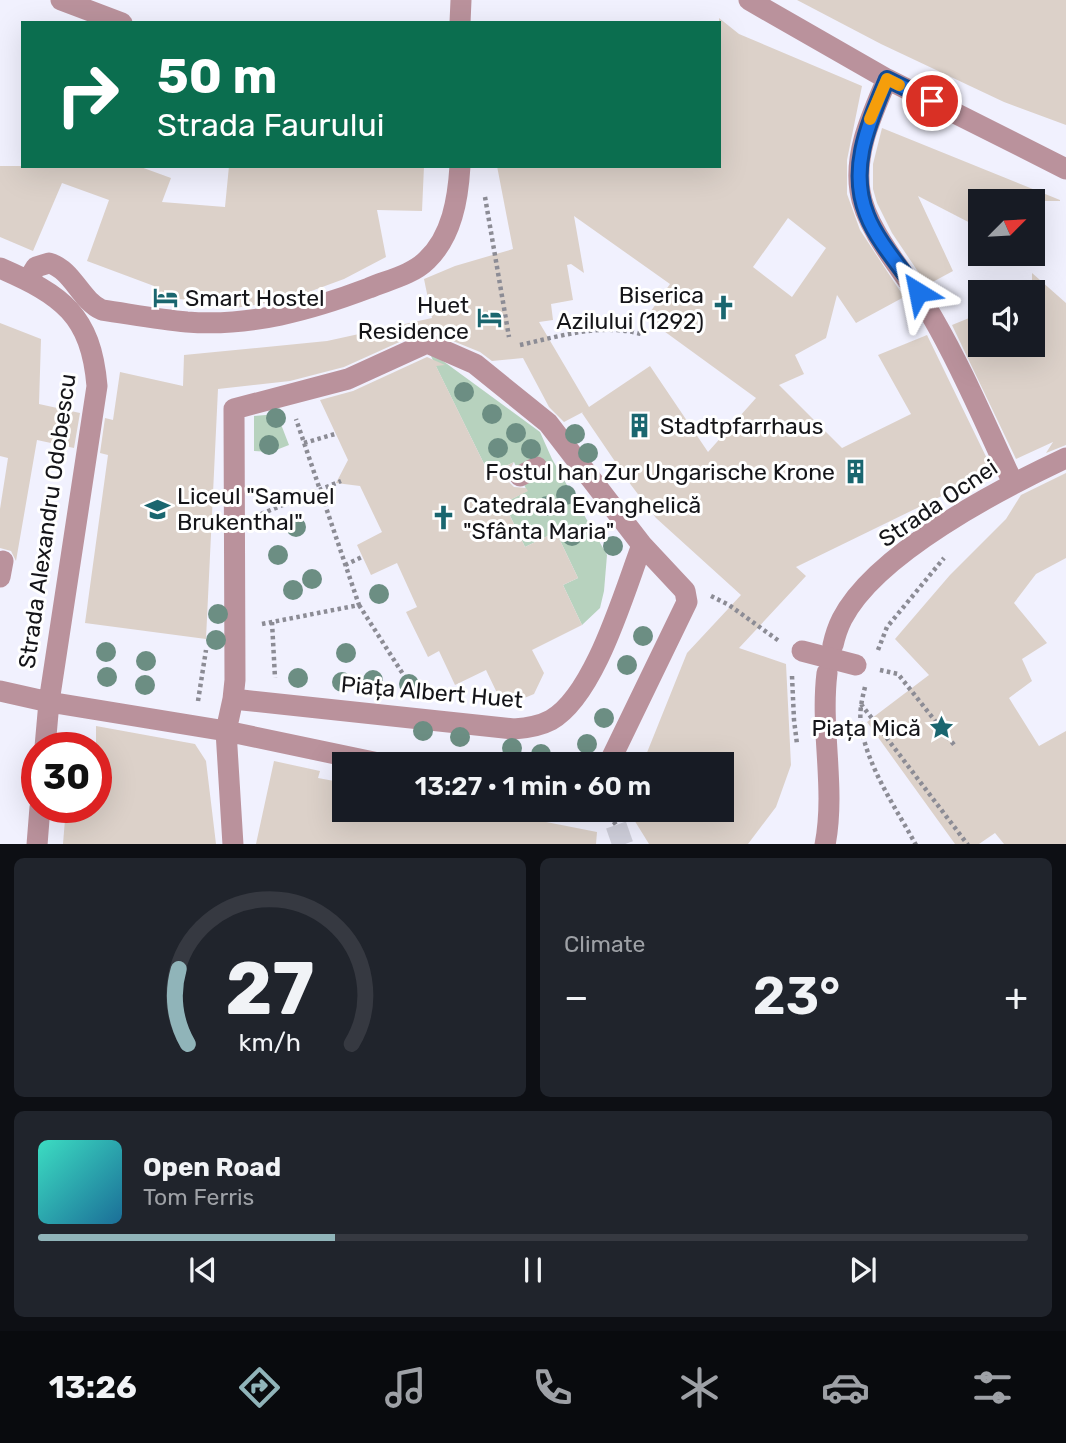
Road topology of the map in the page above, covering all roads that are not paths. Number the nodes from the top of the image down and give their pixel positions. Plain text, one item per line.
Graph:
1 (61, 0) edge
2 (461, 0) edge
3 (749, 0) edge
4 (117, 21) edge
5 (460, 21) edge
6 (887, 79) junction
7 (460, 168) edge
8 (1066, 169) edge
9 (0, 268) edge
10 (27, 280) junction
11 (1066, 458) edge
12 (1013, 483) junction
13 (642, 545) junction
14 (832, 645) dead end
15 (802, 651) road end
16 (863, 666) road end
17 (827, 673) dead end
18 (0, 691) edge
19 (233, 699) junction
20 (49, 702) junction
21 (46, 732) edge
22 (226, 732) junction
23 (614, 752) edge
24 (332, 754) edge
25 (39, 823) edge
26 (37, 844) edge
27 (233, 844) edge
28 (825, 844) edge

1 - 4 street
2 - 5 street
3 - 6 street
6 - 8 street
6 - 12 street
7 - 10 street
9 - 10 street, Strada Alexandru Odobescu
10 - 20 street, Strada Alexandru Odobescu
11 - 12 street, Strada Ocnei
12 - 14 street, Strada Ocnei
13 - 19 street, Piața Albert Huet
13 - 19 street
13 - 23 street
15 - 16 street, bridge
17 - 28 street
18 - 20 street
19 - 22 street
20 - 21 street, Strada Alexandru Odobescu
20 - 22 street
22 - 24 street
22 - 27 street
25 - 26 street

